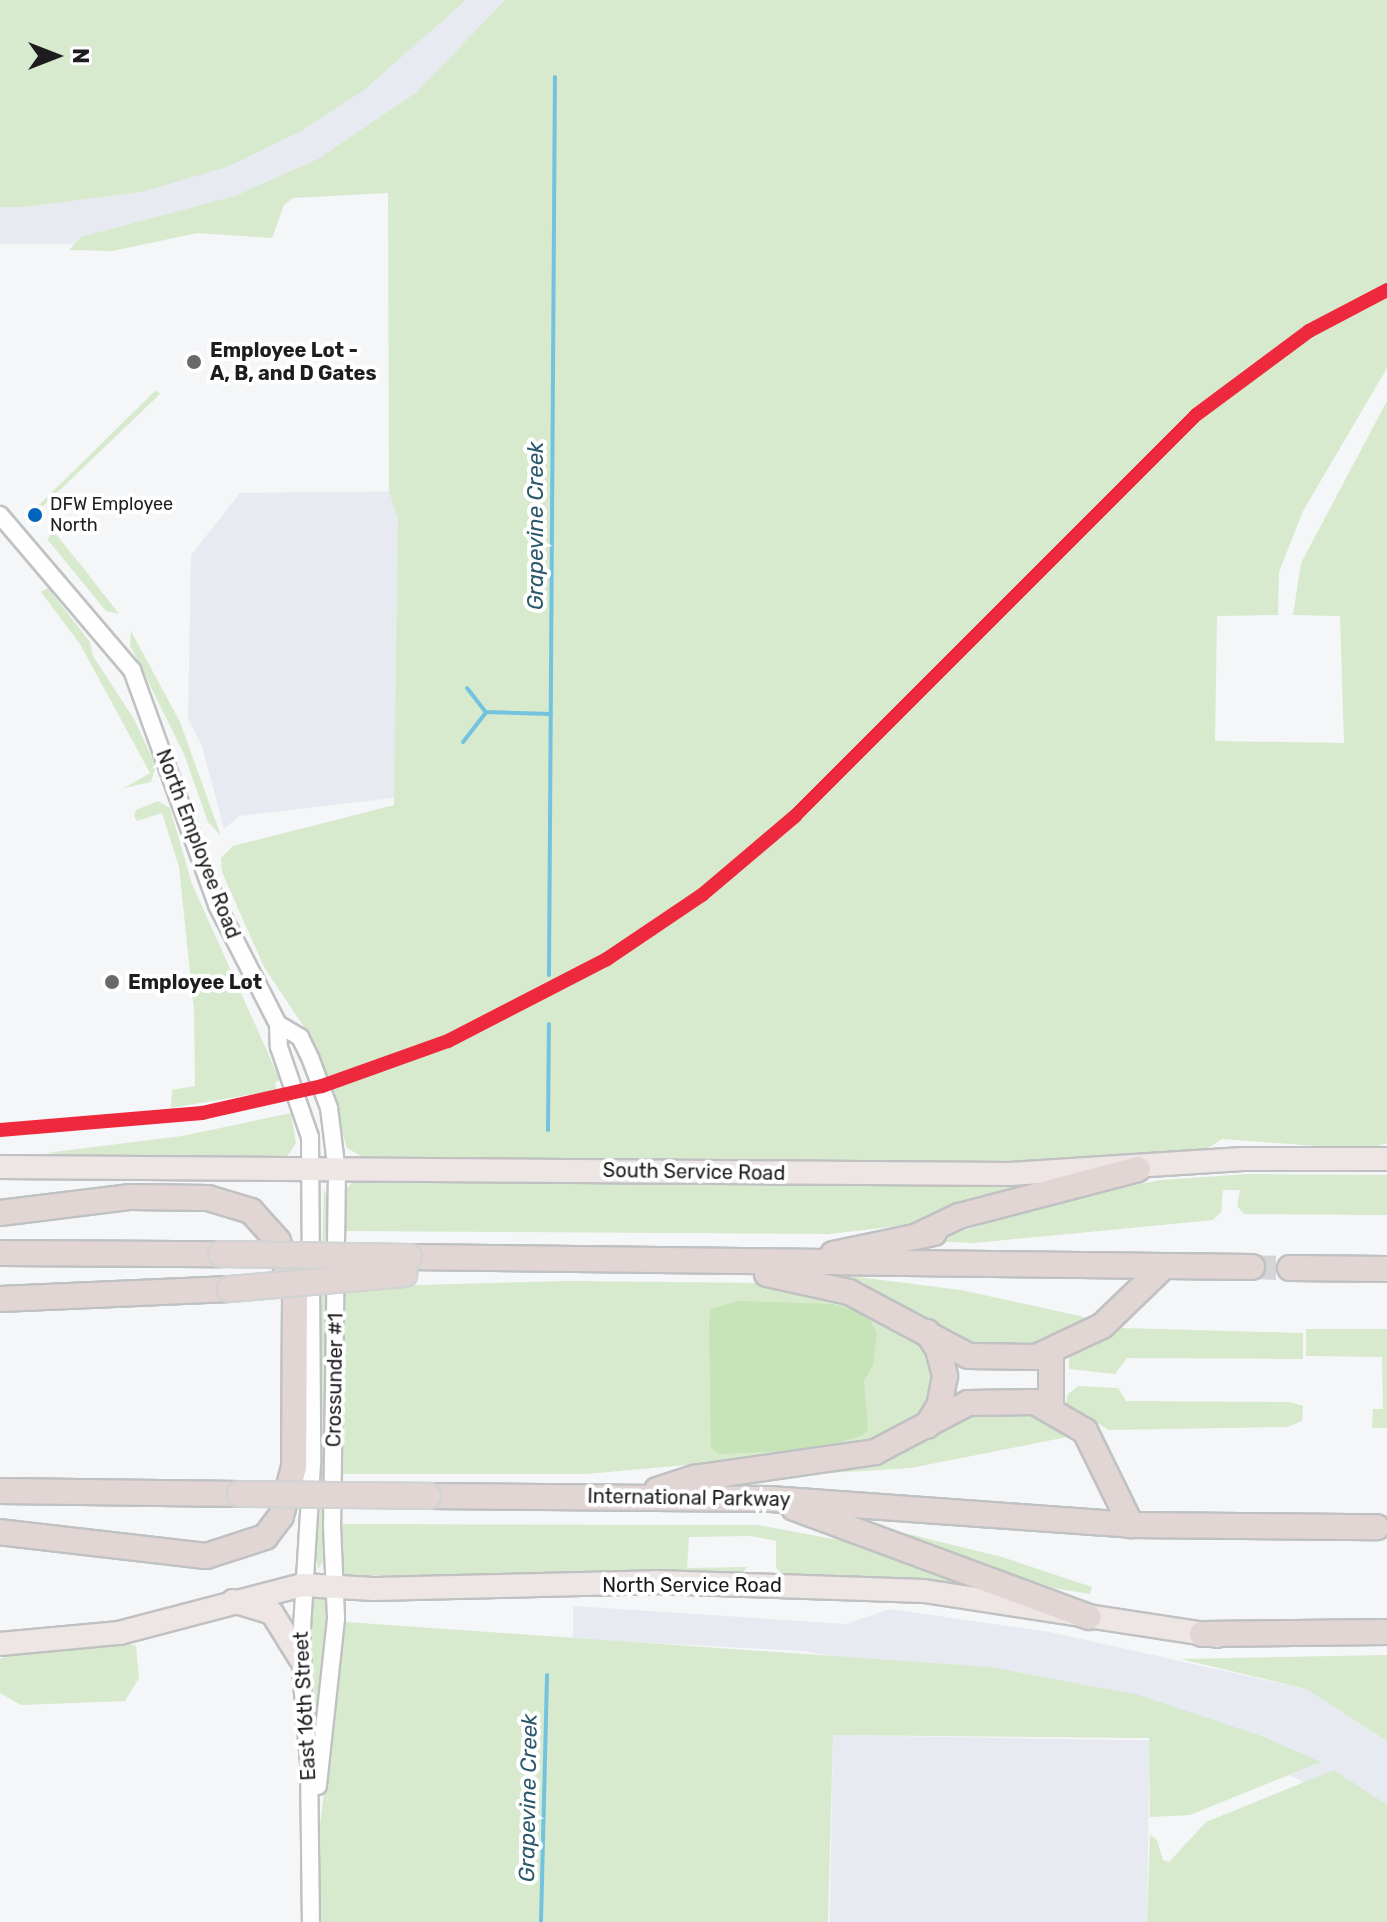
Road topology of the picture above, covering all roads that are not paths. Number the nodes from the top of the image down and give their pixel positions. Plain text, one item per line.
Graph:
1 (0, 515) edge
2 (278, 1024) junction
3 (1387, 1159) edge
4 (0, 1167) edge
5 (1138, 1169) junction
6 (312, 1171) junction
7 (337, 1172) junction
8 (0, 1213) edge
9 (0, 1253) edge
10 (712, 1261) junction
11 (806, 1261) junction
12 (406, 1266) junction
13 (1252, 1267) tunnel mouth
14 (1290, 1268) tunnel mouth
15 (1161, 1269) junction
16 (1387, 1269) edge
17 (0, 1299) edge
18 (927, 1332) junction
19 (1051, 1352) junction
20 (1051, 1409) junction
21 (925, 1428) junction
22 (0, 1491) edge
23 (636, 1496) junction
24 (770, 1499) junction
25 (1131, 1525) junction
26 (1377, 1527) dead end
27 (0, 1532) edge
28 (302, 1585) junction
29 (334, 1588) junction
30 (228, 1601) junction
31 (1088, 1617) junction
32 (1387, 1622) edge
33 (1289, 1632) junction
34 (1387, 1632) edge
35 (1202, 1634) junction
36 (1387, 1643) edge
37 (0, 1644) edge
38 (300, 1658) junction
39 (311, 1827) junction
40 (311, 1922) edge

1 - 2 street, North Employee Road
2 - 6 street, North Employee Road
2 - 7 street, North Employee Road
3 - 5 main road, South Service Road
4 - 6 main road, South Service Road
5 - 7 main road, South Service Road
5 - 11 highway
6 - 7 main road, South Service Road
6 - 28 street, Crossunder #1
7 - 29 street, Crossunder #1
8 - 27 highway
9 - 12 highway, bridge
10 - 11 highway
10 - 12 highway
10 - 18 highway
11 - 15 highway
12 - 17 highway, bridge
13 - 15 highway
14 - 16 highway
15 - 19 highway
18 - 19 highway
18 - 21 highway
19 - 20 highway
20 - 21 highway
20 - 25 highway
21 - 23 highway
22 - 23 highway, International Parkway, bridge
23 - 24 highway, International Parkway
24 - 25 highway, International Parkway
24 - 31 highway
25 - 26 highway, International Parkway
28 - 29 main road, North Service Road
28 - 30 main road, North Service Road
28 - 38 street, East 16th Street
29 - 31 main road, North Service Road
29 - 39 street, East 16th Street
30 - 37 main road, North Service Road
30 - 38 main road
31 - 35 main road, North Service Road
32 - 33 highway
33 - 34 highway
33 - 35 highway
35 - 36 main road, North Service Road
38 - 39 street, East 16th Street
39 - 40 street, East 16th Street

